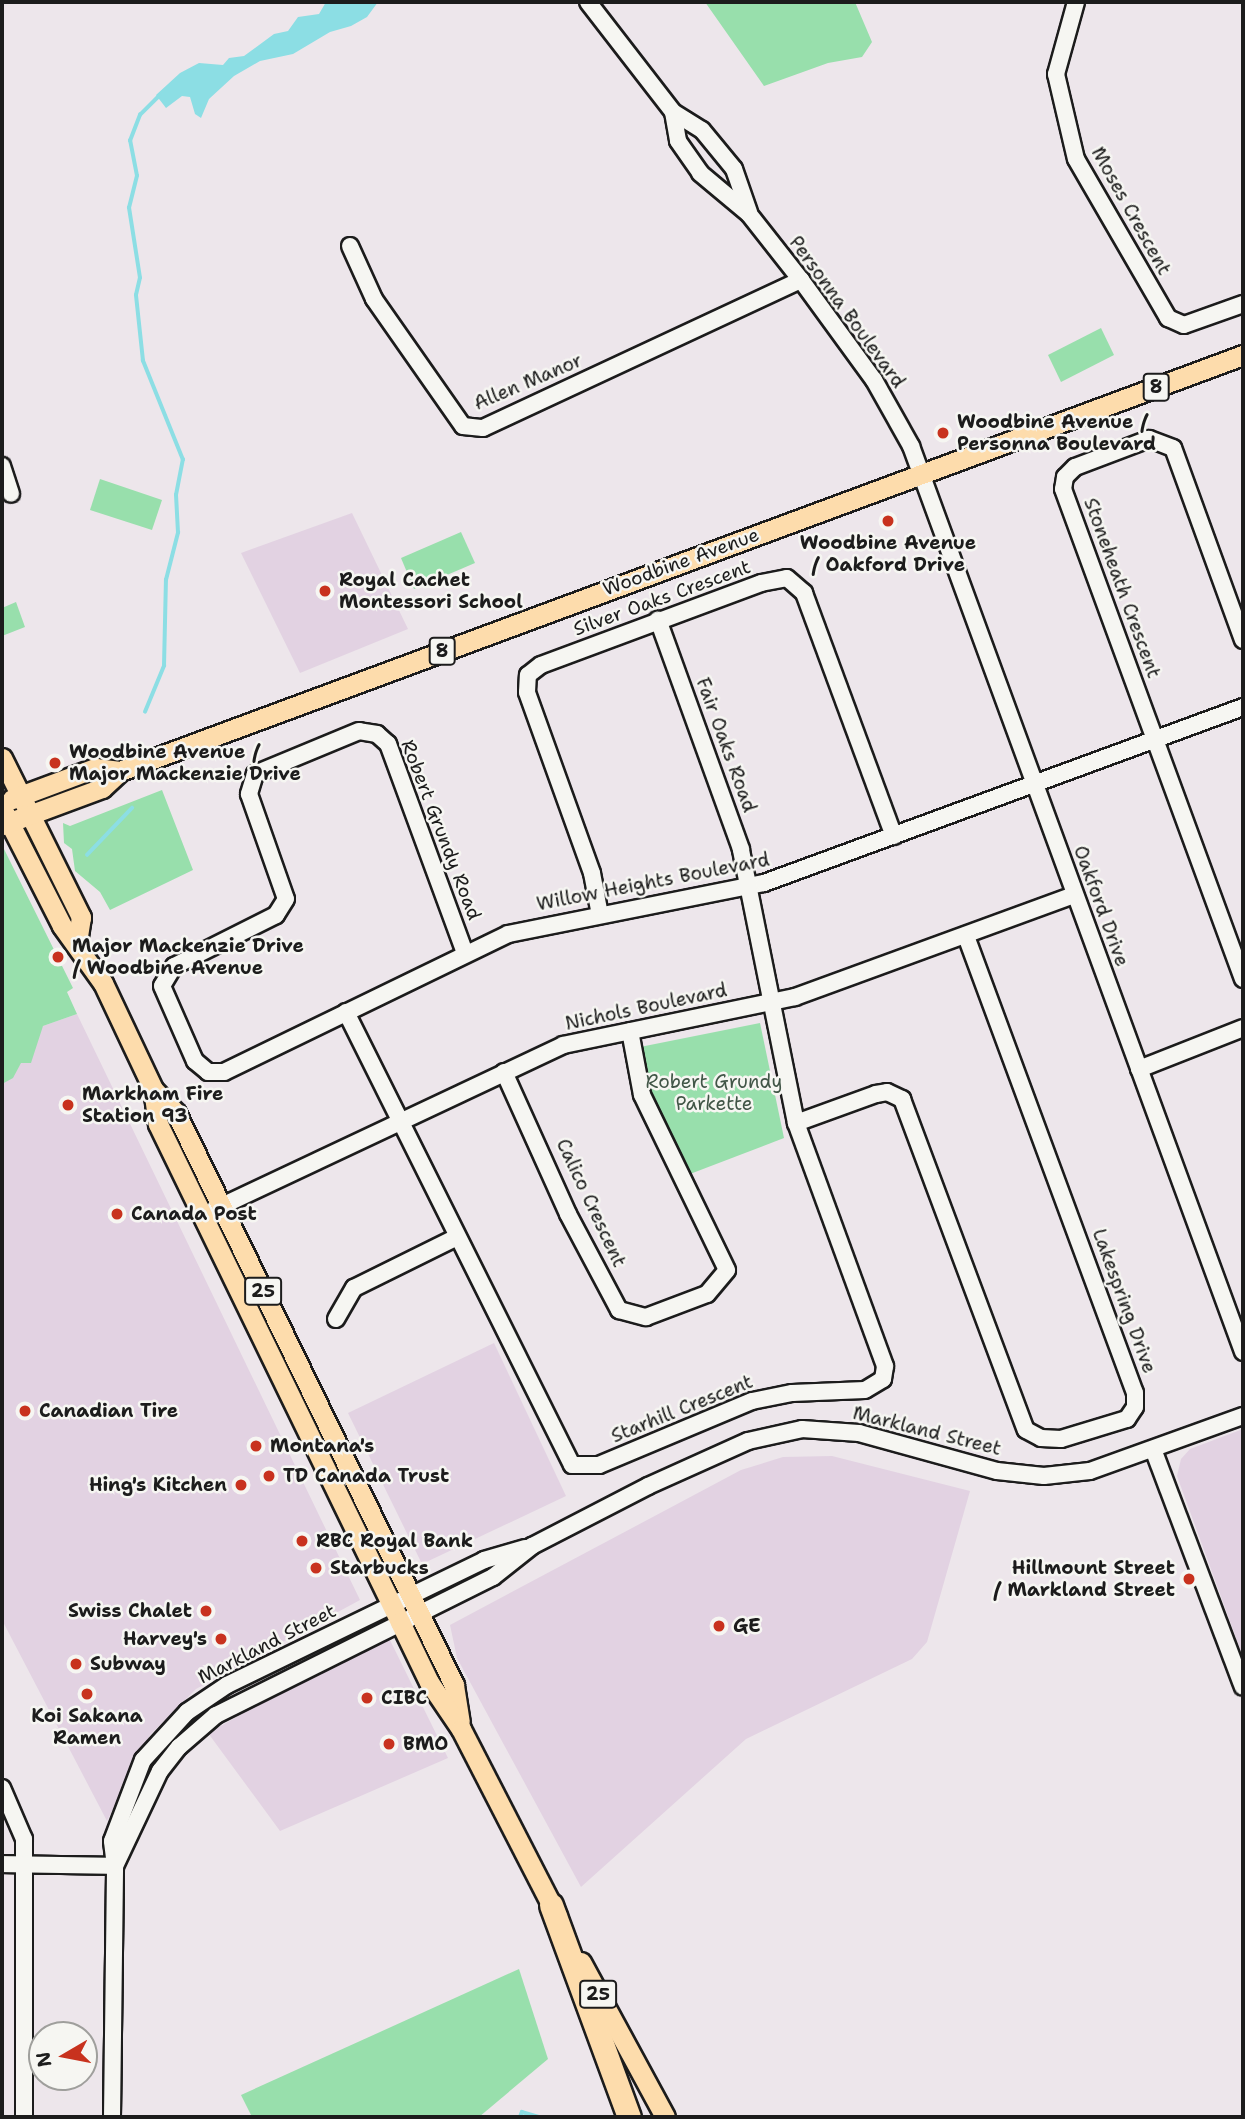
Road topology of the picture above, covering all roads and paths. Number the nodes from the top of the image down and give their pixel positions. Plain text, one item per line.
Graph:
1 (588, 2) edge
2 (1076, 2) edge
3 (673, 112) junction
4 (750, 214) junction
5 (351, 246) dead end
6 (801, 280) junction
7 (1243, 304) edge
8 (1243, 355) edge
9 (2, 466) edge
10 (923, 474) junction
11 (11, 494) dead end
12 (658, 620) junction
13 (1243, 640) edge
14 (1243, 707) edge
15 (1155, 741) junction
16 (2, 758) edge
17 (120, 771) junction
18 (1034, 782) junction
19 (22, 795) junction
20 (32, 814) junction
21 (4, 815) edge
22 (894, 836) junction
23 (750, 886) junction
24 (1074, 895) junction
25 (600, 915) junction
26 (967, 935) junction
27 (77, 943) junction
28 (465, 953) junction
29 (1243, 979) edge
30 (772, 1003) junction
31 (346, 1012) junction
32 (1243, 1028) edge
33 (630, 1031) junction
34 (200, 1067) joint
35 (1139, 1069) junction
36 (504, 1072) junction
37 (153, 1089) junction
38 (401, 1122) junction
39 (796, 1123) junction
40 (222, 1206) junction
41 (202, 1215) junction
42 (457, 1237) junction
43 (336, 1319) dead end
44 (1243, 1352) edge
45 (1243, 1416) edge
46 (1153, 1449) junction
47 (532, 1546) junction
48 (411, 1595) junction
49 (396, 1613) junction
50 (420, 1613) junction
51 (1243, 1687) edge
52 (461, 1730) junction
53 (2, 1788) edge
54 (2, 1864) edge
55 (24, 1865) junction
56 (115, 1866) junction
57 (551, 1905) junction
58 (644, 2083) junction
59 (24, 2117) edge
60 (113, 2117) edge
61 (629, 2117) edge
62 (656, 2117) edge
63 (665, 2117) edge

1 - 3 street, Personna Boulevard
2 - 7 street, Moses Crescent
3 - 4 street, Personna Boulevard
3 - 4 street, Personna Boulevard
4 - 6 street, Personna Boulevard
5 - 6 street, Allen Manor
6 - 10 street, Personna Boulevard
8 - 10 main road, Woodbine Avenue / 8
9 - 11 street
10 - 17 main road, Woodbine Avenue / 8
10 - 18 street, Oakford Drive
12 - 22 street, Silver Oaks Crescent
12 - 23 street, Fair Oaks Road
12 - 25 street, Silver Oaks Crescent
13 - 15 street, Stoneheath Crescent
14 - 15 street, Willow Heights Boulevard
15 - 18 street, Willow Heights Boulevard
15 - 29 street, Stoneheath Crescent
16 - 19 main road
17 - 19 main road, Woodbine Avenue / 8
17 - 20 main road, Woodbine Avenue / 8
18 - 22 street, Willow Heights Boulevard
18 - 24 street, Oakford Drive
19 - 20 main road
19 - 21 main road, Woodbine Avenue / 8
20 - 21 main road, Woodbine Avenue / 8
20 - 27 main road
21 - 27 main road, 25
22 - 23 street, Willow Heights Boulevard
23 - 25 street, Willow Heights Boulevard
23 - 30 street, Starhill Crescent
24 - 26 street, Nichols Boulevard
24 - 35 street, Oakford Drive
25 - 28 street, Willow Heights Boulevard
26 - 30 street, Nichols Boulevard
26 - 39 street, Lakespring Drive
27 - 37 main road, 25
28 - 31 street, Willow Heights Boulevard
28 - 34 street, Robert Grundy Road
30 - 33 street, Nichols Boulevard
30 - 39 street, Starhill Crescent
31 - 34 street, Willow Heights Boulevard
31 - 38 street, Starhill Crescent
32 - 35 street
33 - 36 street, Nichols Boulevard
33 - 36 street, Calico Crescent
35 - 44 street, Oakford Drive
36 - 38 street, Nichols Boulevard
37 - 40 main road, 25
37 - 41 main road, 25
38 - 40 street, Nichols Boulevard
38 - 42 street, Starhill Crescent
39 - 42 street, Starhill Crescent
40 - 41 street, Nichols Boulevard
40 - 48 main road, 25
41 - 49 main road, 25
42 - 43 street
45 - 46 street, Markland Street
46 - 47 street, Markland Street
46 - 51 street
47 - 48 street, Markland Street
47 - 50 street, Markland Street
48 - 49 street, Markland Street
48 - 50 main road, 25
49 - 50 street, Markland Street
49 - 52 main road, 25
49 - 56 street, Markland Street
50 - 52 main road, 25
52 - 57 main road, 25
53 - 55 street
54 - 55 street
55 - 56 street
55 - 59 street
56 - 60 street, Markland Street
57 - 58 main road, 25
57 - 61 highway
58 - 62 main road, 25
58 - 63 main road, 25

